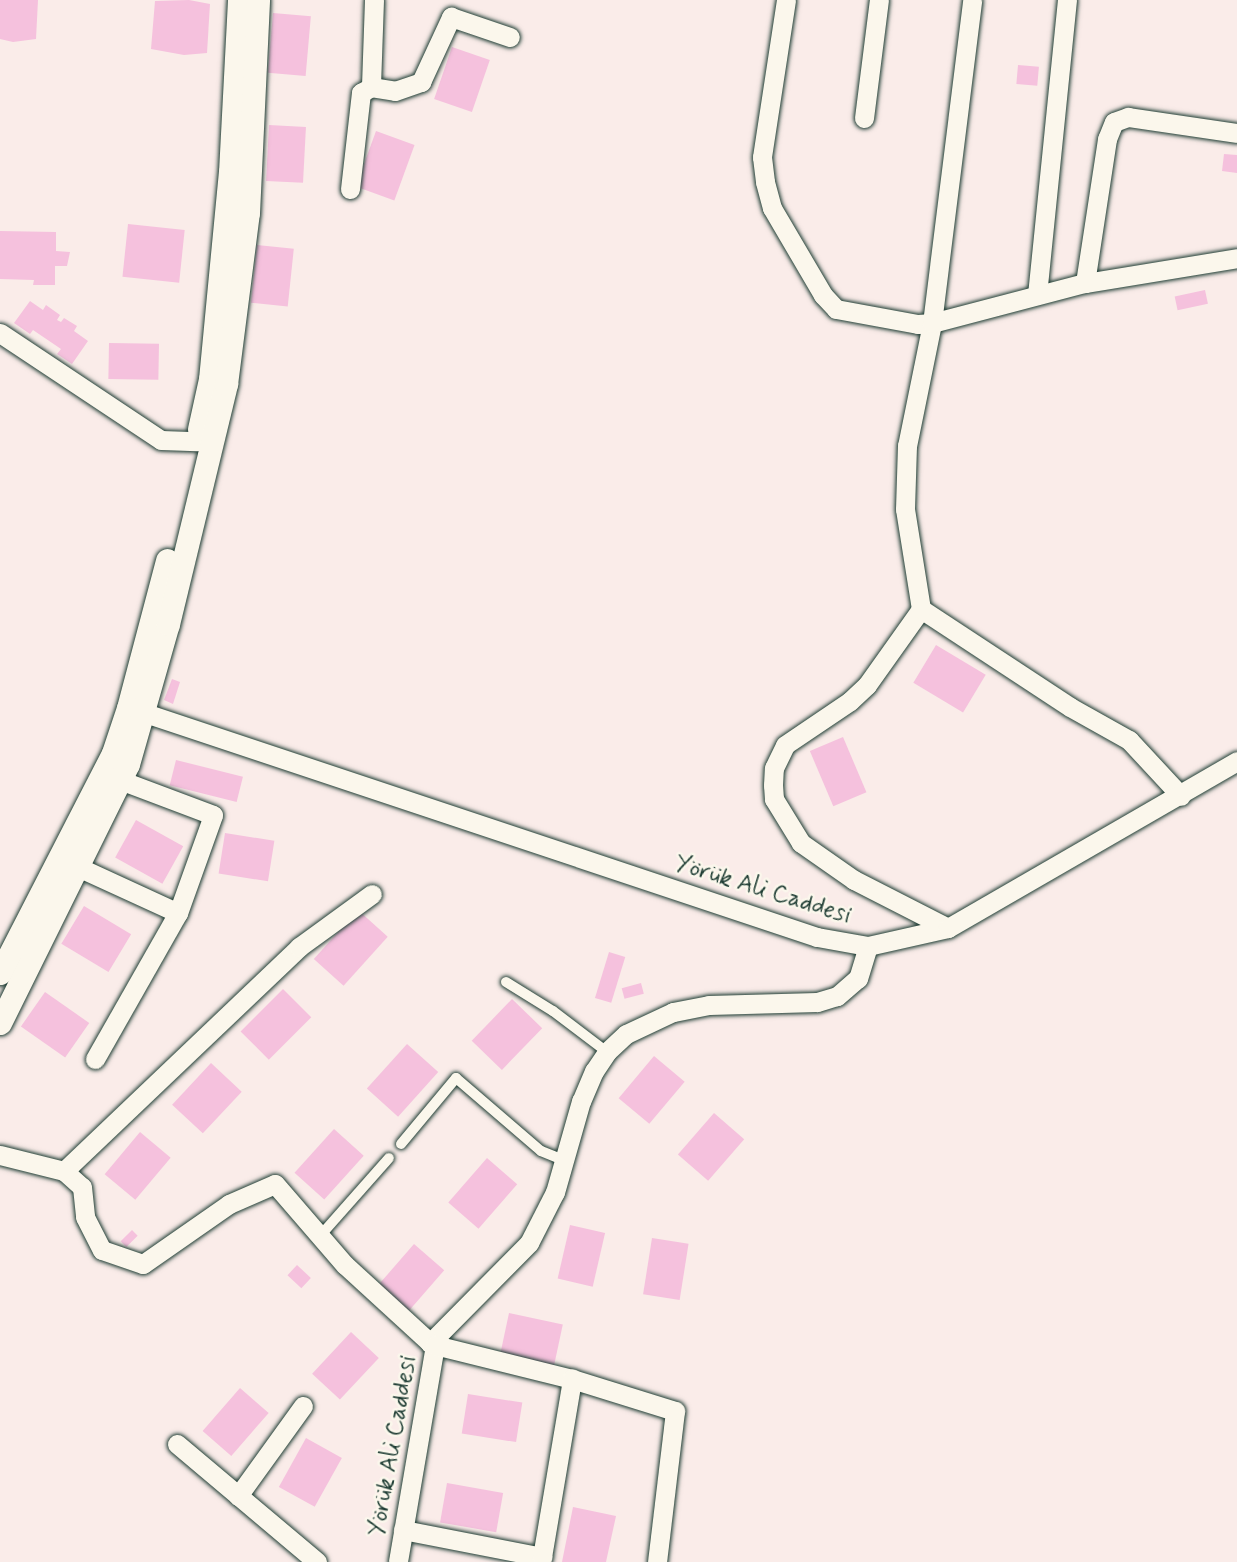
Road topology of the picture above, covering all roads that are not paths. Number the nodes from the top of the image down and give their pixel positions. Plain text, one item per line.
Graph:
1 (239, 0) edge
2 (258, 0) edge
3 (374, 0) edge
4 (786, 0) edge
5 (879, 0) edge
6 (972, 0) edge
7 (1066, 0) edge
8 (510, 37) dead end
9 (371, 87) junction
10 (864, 118) dead end
11 (1237, 134) edge
12 (350, 189) dead end
13 (1237, 258) edge
14 (1085, 283) junction
15 (1037, 295) junction
16 (932, 323) junction
17 (0, 333) edge
18 (197, 441) junction
19 (921, 609) junction
20 (136, 710) junction
21 (1237, 761) edge
22 (120, 780) junction
23 (1181, 796) junction
24 (78, 867) junction
25 (372, 894) dead end
26 (178, 913) junction
27 (948, 928) junction
28 (868, 946) junction
29 (0, 973) edge
30 (506, 982) dead end
31 (0, 1023) edge
32 (607, 1052) junction
33 (95, 1059) dead end
34 (401, 1144) dead end
35 (0, 1155) edge
36 (389, 1158) dead end
37 (563, 1160) junction
38 (64, 1171) junction
39 (320, 1236) junction
40 (432, 1344) junction
41 (572, 1379) junction
42 (303, 1406) dead end
43 (177, 1444) dead end
44 (238, 1496) junction
45 (403, 1530) junction
46 (317, 1562) edge
47 (398, 1562) edge
48 (657, 1562) edge

1 - 18 street
2 - 20 street
3 - 9 street
4 - 16 street
5 - 10 street
6 - 16 street
7 - 15 street
8 - 9 street
9 - 12 street
11 - 14 street
13 - 14 street
14 - 15 street
15 - 16 street
16 - 19 street
17 - 18 street
18 - 20 street
19 - 23 street
19 - 27 street
20 - 22 street
20 - 28 street, Yörük Ali Caddesi
20 - 29 street
21 - 23 street
22 - 24 street
22 - 26 street
23 - 27 street
24 - 26 street
24 - 31 street
25 - 38 street
26 - 33 street
27 - 28 street
28 - 32 street, Yörük Ali Caddesi
30 - 32 lane
32 - 37 street, Yörük Ali Caddesi
34 - 37 lane
35 - 38 street
36 - 39 lane
37 - 40 street, Yörük Ali Caddesi
38 - 39 street
39 - 40 street
40 - 41 street
40 - 45 street, Yörük Ali Caddesi
41 - 45 street
41 - 48 street
42 - 44 street
43 - 44 street
44 - 46 street
45 - 47 street, Yörük Ali Caddesi

